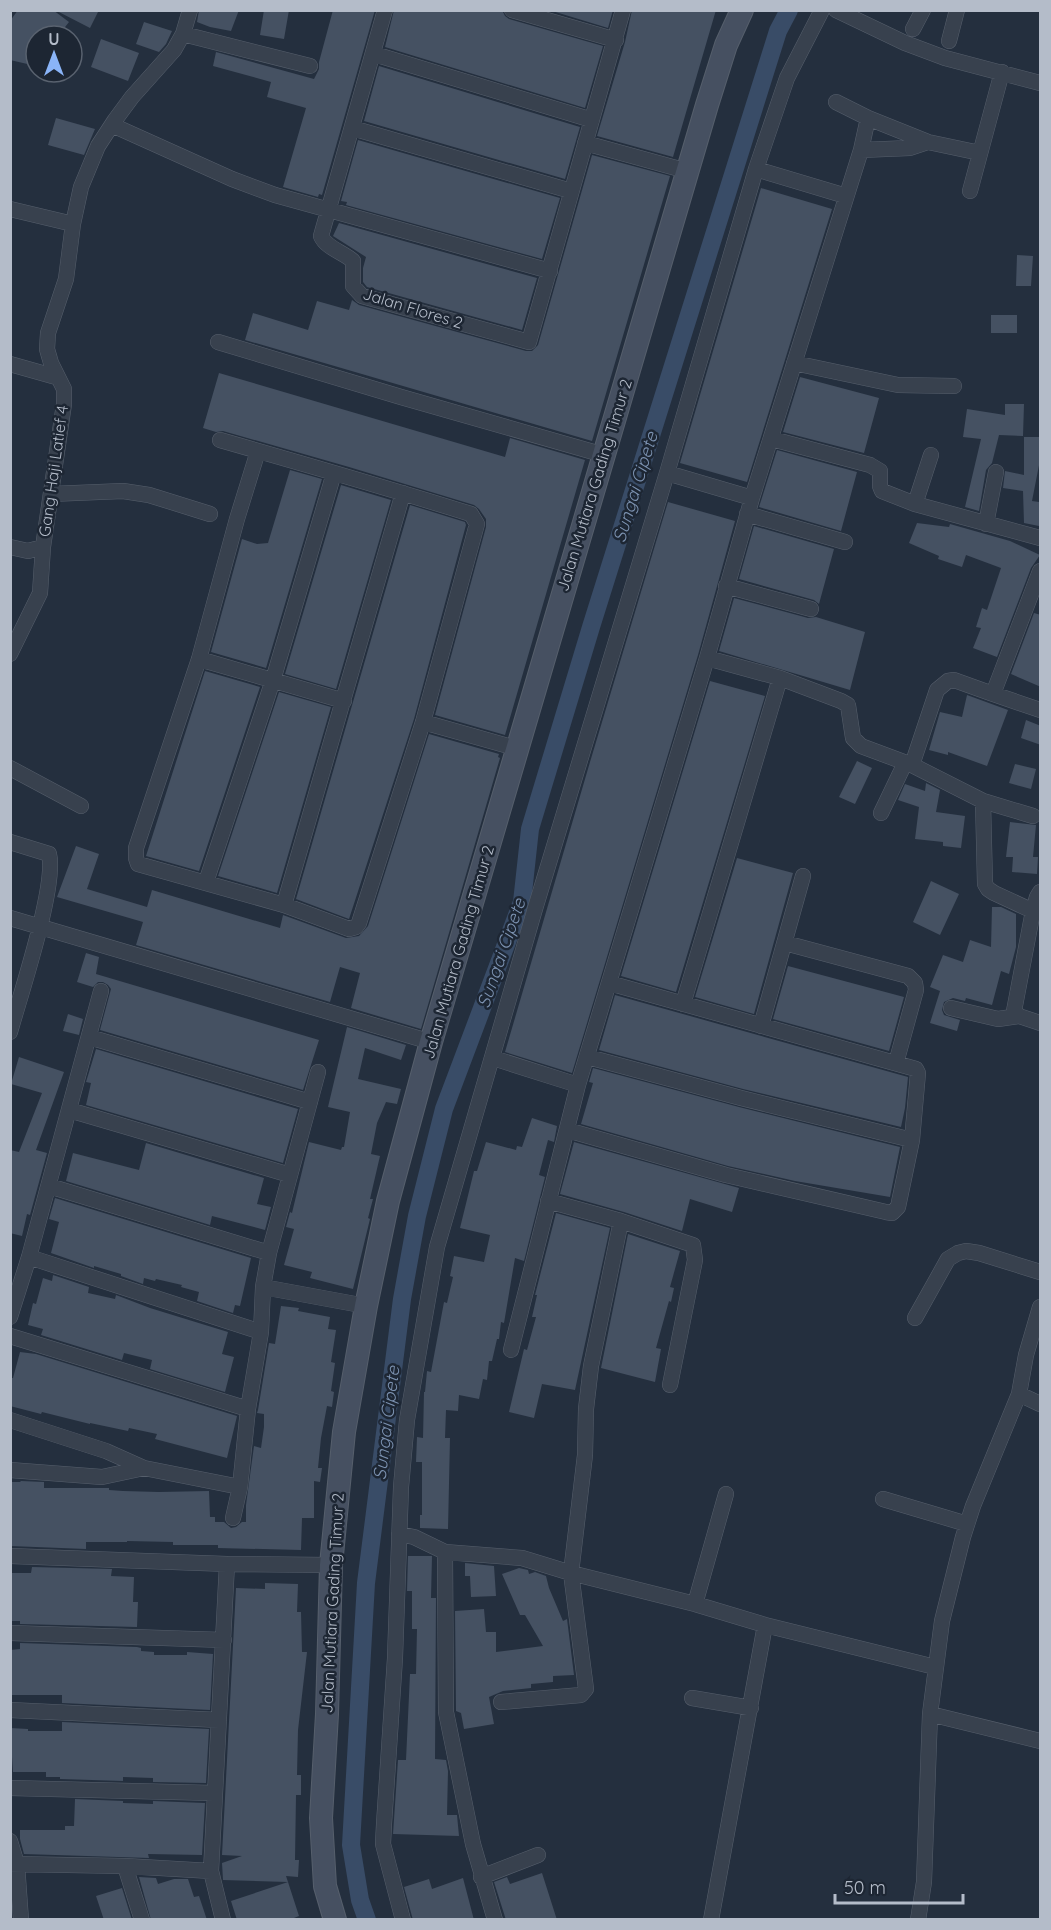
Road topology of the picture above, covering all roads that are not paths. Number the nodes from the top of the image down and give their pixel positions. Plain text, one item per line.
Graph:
1 (190, 10) edge
2 (385, 10) edge
3 (512, 10) edge
4 (623, 10) edge
5 (742, 10) edge
6 (822, 10) edge
7 (836, 10) edge
8 (923, 10) edge
9 (957, 10) edge
10 (913, 29) dead end
11 (183, 34) junction
12 (616, 40) junction
13 (949, 41) dead end
14 (374, 54) junction
15 (310, 66) dead end
16 (1002, 72) junction
17 (1041, 83) edge
18 (836, 102) dead end
19 (868, 118) junction
20 (592, 120) junction
21 (112, 125) junction
22 (352, 128) junction
23 (928, 142) junction
24 (585, 143) junction
25 (861, 150) junction
26 (980, 153) junction
27 (756, 169) junction
28 (687, 171) junction
29 (571, 191) junction
30 (970, 191) dead end
31 (846, 196) junction
32 (10, 208) edge
33 (328, 211) junction
34 (73, 224) junction
35 (550, 271) junction
36 (218, 342) dead end
37 (794, 363) junction
38 (10, 364) edge
39 (56, 377) junction
40 (954, 386) dead end
41 (772, 439) junction
42 (220, 440) dead end
43 (258, 450) junction
44 (604, 455) junction
45 (931, 455) dead end
46 (996, 472) dead end
47 (334, 473) junction
48 (667, 473) junction
49 (403, 493) junction
50 (51, 494) junction
51 (752, 498) junction
52 (915, 504) junction
53 (210, 514) dead end
54 (747, 514) junction
55 (986, 524) junction
56 (1041, 538) edge
57 (845, 542) dead end
58 (10, 547) edge
59 (43, 547) junction
60 (1041, 571) edge
61 (726, 586) junction
62 (811, 609) dead end
63 (10, 654) edge
64 (707, 657) junction
65 (199, 659) junction
66 (780, 678) junction
67 (273, 680) junction
68 (993, 694) junction
69 (344, 701) junction
70 (1041, 710) edge
71 (423, 722) junction
72 (519, 749) junction
73 (908, 764) junction
74 (10, 768) edge
75 (983, 801) junction
76 (81, 806) dead end
77 (881, 813) dead end
78 (1033, 816) dead end
79 (10, 842) edge
80 (803, 876) dead end
81 (206, 882) junction
82 (1041, 892) edge
83 (284, 905) junction
84 (1033, 911) junction
85 (10, 918) edge
86 (40, 925) junction
87 (784, 943) junction
88 (609, 983) junction
89 (101, 991) dead end
90 (15, 998) edge
91 (683, 1004) junction
92 (951, 1008) dead end
93 (1018, 1016) junction
94 (1041, 1023) edge
95 (761, 1026) junction
96 (10, 1032) edge
97 (89, 1037) junction
98 (431, 1042) junction
99 (588, 1057) junction
100 (493, 1058) junction
101 (896, 1063) junction
102 (318, 1072) dead end
103 (578, 1085) junction
104 (310, 1102) junction
105 (69, 1110) junction
106 (567, 1131) junction
107 (912, 1140) junction
108 (290, 1175) junction
109 (49, 1186) junction
110 (548, 1201) junction
111 (621, 1221) junction
112 (269, 1253) junction
113 (29, 1257) junction
114 (1041, 1272) edge
115 (263, 1287) junction
116 (366, 1306) junction
117 (1041, 1306) edge
118 (10, 1317) edge
119 (915, 1318) dead end
120 (261, 1332) junction
121 (10, 1336) edge
122 (511, 1350) dead end
123 (670, 1386) dead end
124 (1018, 1394) junction
125 (1041, 1404) edge
126 (248, 1409) junction
127 (10, 1420) edge
128 (144, 1468) junction
129 (10, 1470) edge
130 (240, 1487) junction
131 (726, 1494) dead end
132 (884, 1499) dead end
133 (233, 1518) dead end
134 (967, 1524) junction
135 (399, 1534) junction
136 (445, 1552) junction
137 (10, 1556) edge
138 (227, 1564) junction
139 (331, 1564) junction
140 (571, 1573) junction
141 (695, 1604) junction
142 (765, 1625) junction
143 (10, 1633) edge
144 (224, 1640) junction
145 (935, 1667) junction
146 (692, 1698) dead end
147 (501, 1702) dead end
148 (751, 1708) junction
149 (10, 1710) edge
150 (930, 1714) junction
151 (219, 1720) junction
152 (1041, 1742) edge
153 (10, 1788) edge
154 (214, 1793) junction
155 (10, 1841) edge
156 (538, 1855) dead end
157 (14, 1864) edge
158 (124, 1866) junction
159 (211, 1871) junction
160 (481, 1877) junction
161 (21, 1920) edge
162 (142, 1920) edge
163 (223, 1920) edge
164 (335, 1920) edge
165 (403, 1920) edge
166 (495, 1920) edge
167 (711, 1920) edge
168 (918, 1920) edge

1 - 11 street, Gang Haji Latief 4
2 - 14 street
3 - 12 street
4 - 12 street
5 - 28 street, Jalan Mutiara Gading Timur 2
6 - 27 street
7 - 16 street
8 - 10 street
9 - 13 street
11 - 15 street
11 - 21 street, Gang Haji Latief 4
12 - 20 street
14 - 20 street
14 - 22 street
16 - 17 street
16 - 26 street
18 - 19 street
19 - 23 street
19 - 25 street
20 - 24 street
21 - 33 street
21 - 34 street, Gang Haji Latief 4
22 - 29 street
22 - 33 street
23 - 25 street
23 - 26 street
24 - 28 street
24 - 29 street
25 - 31 street
26 - 30 street
27 - 31 street
27 - 48 street
28 - 44 street, Jalan Mutiara Gading Timur 2
29 - 35 street
31 - 37 street
32 - 34 street
33 - 35 street
33 - 35 street, Jalan Flores 2
34 - 39 street, Gang Haji Latief 4
36 - 44 street
37 - 40 street
37 - 41 street
38 - 39 street
39 - 50 street, Gang Haji Latief 4
41 - 51 street
41 - 52 street
42 - 43 street
43 - 47 street
43 - 65 street
44 - 72 street, Jalan Mutiara Gading Timur 2
45 - 52 street
46 - 55 street
47 - 49 street
47 - 67 street
48 - 51 street
48 - 100 street
49 - 69 street
49 - 71 street
50 - 53 street
50 - 59 street, Gang Haji Latief 4
51 - 54 street
52 - 55 street
54 - 57 street
54 - 61 street
55 - 56 street
58 - 59 street, Gang Haji Latief 4
59 - 63 street
60 - 68 street
61 - 62 street
61 - 64 street
64 - 66 street
64 - 88 street
65 - 67 street
65 - 81 street
66 - 73 street
66 - 91 street
67 - 69 street
67 - 81 street
68 - 70 street
68 - 73 street
69 - 83 street
71 - 72 street
71 - 83 street
72 - 98 street, Jalan Mutiara Gading Timur 2
73 - 75 street
73 - 77 street
74 - 76 street
75 - 78 street
75 - 84 street
79 - 86 street
80 - 87 street
81 - 83 street
82 - 84 street
84 - 93 street
85 - 86 street
86 - 90 street
86 - 98 street
87 - 95 street
87 - 101 street
88 - 91 street
88 - 99 street
89 - 97 street
90 - 96 street
91 - 95 street
92 - 93 street
93 - 94 street
95 - 101 street
97 - 104 street
97 - 105 street
98 - 116 street, Jalan Mutiara Gading Timur 2
99 - 103 street
99 - 107 street
100 - 103 street
100 - 135 street
101 - 107 street
102 - 104 street
103 - 106 street
104 - 108 street
105 - 108 street
105 - 109 street
106 - 107 street
106 - 110 street
108 - 112 street
109 - 112 street
109 - 113 street
110 - 111 street
110 - 122 street
111 - 123 street
111 - 140 street
112 - 115 street
113 - 118 street
113 - 120 street
114 - 119 street
115 - 116 street
115 - 120 street
116 - 139 street, Jalan Mutiara Gading Timur 2
117 - 124 street
120 - 126 street
121 - 126 street
124 - 125 street
124 - 134 street
126 - 130 street
127 - 128 street
128 - 129 street
128 - 130 street
130 - 133 street
131 - 141 street
132 - 134 street
134 - 145 street
135 - 136 street
135 - 165 street
136 - 140 street
136 - 160 street
137 - 138 street
138 - 139 street
138 - 144 street
139 - 164 street, Jalan Mutiara Gading Timur 2
140 - 141 street
140 - 147 street
141 - 142 street
142 - 145 street
142 - 148 street
143 - 144 street
144 - 151 street
145 - 150 street
146 - 148 street
148 - 167 street
149 - 151 street
150 - 152 street
150 - 168 street
151 - 154 street
153 - 154 street
154 - 159 street
155 - 157 street
156 - 160 street
157 - 158 street
157 - 161 street
158 - 159 street
158 - 162 street
159 - 163 street
160 - 166 street

